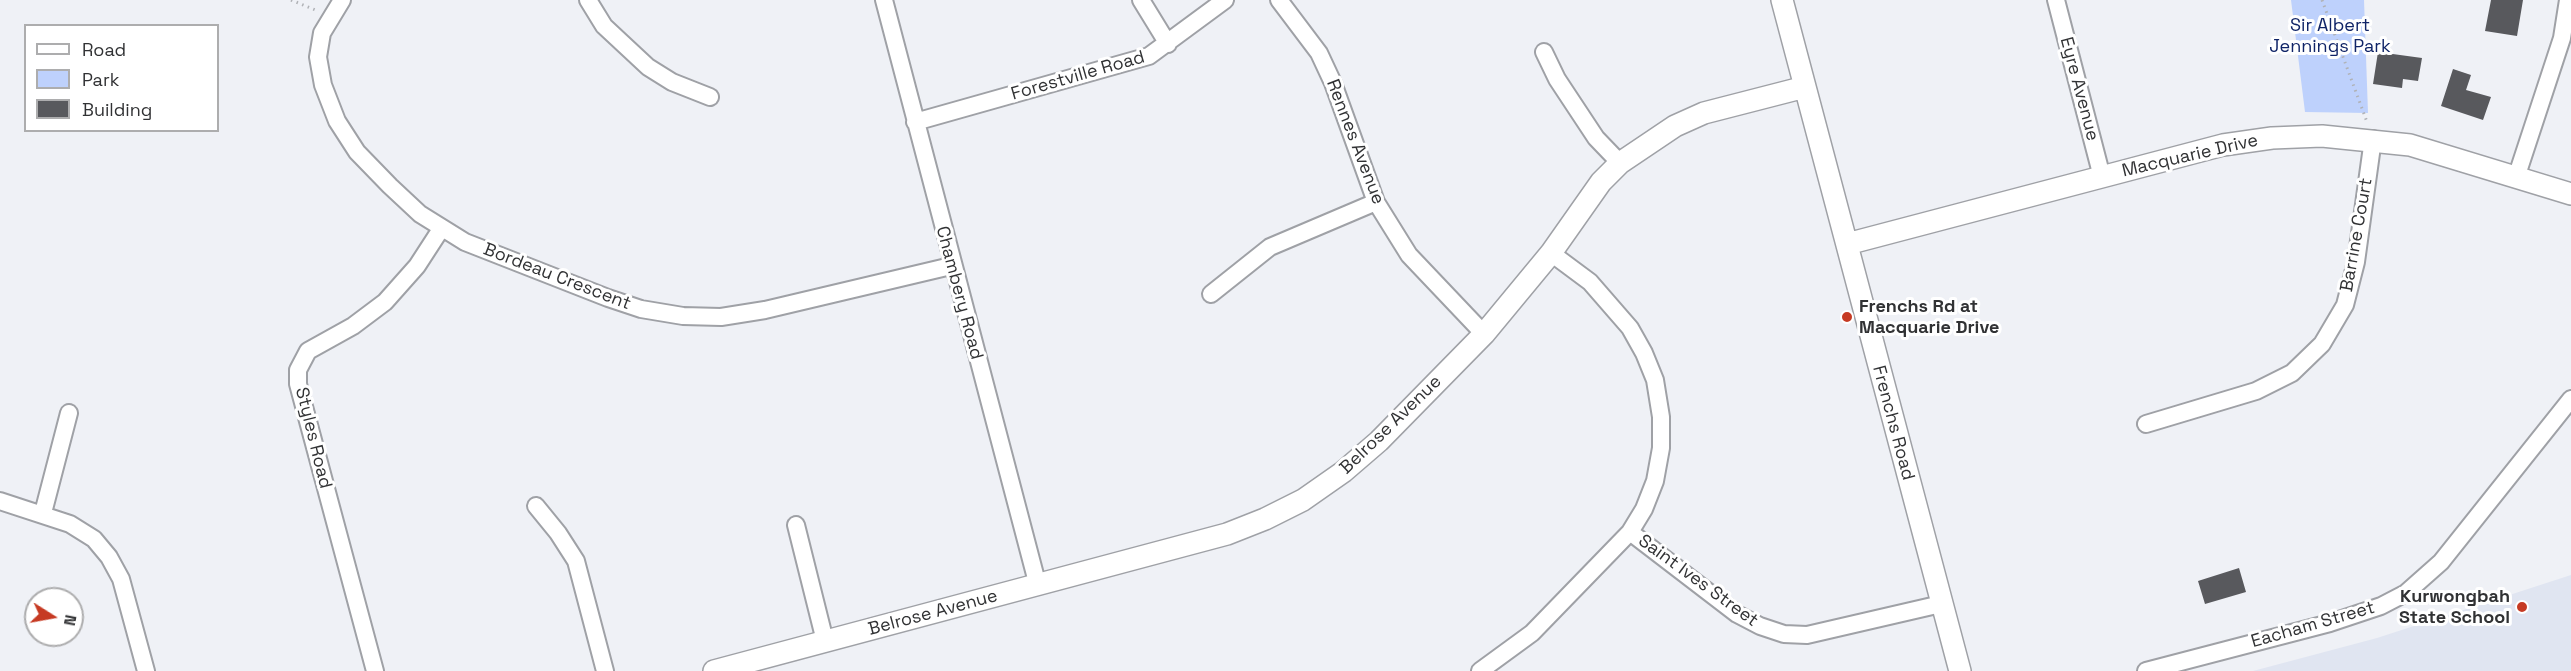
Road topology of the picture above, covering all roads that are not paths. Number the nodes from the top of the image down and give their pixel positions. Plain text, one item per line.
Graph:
1 (342, 0) edge
2 (588, 0) edge
3 (884, 0) edge
4 (1141, 0) edge
5 (1225, 0) edge
6 (1279, 0) edge
7 (1782, 0) edge
8 (2056, 0) edge
9 (2568, 0) edge
10 (1168, 44) junction
11 (1544, 52) dead end
12 (1805, 87) junction
13 (710, 98) dead end
14 (915, 122) junction
15 (2373, 139) junction
16 (1620, 163) junction
17 (2102, 177) junction
18 (2516, 178) junction
19 (2571, 194) edge
20 (1376, 202) junction
21 (441, 229) junction
22 (1847, 244) junction
23 (1551, 253) junction
24 (951, 266) junction
25 (1211, 294) dead end
26 (1484, 334) junction
27 (2571, 399) edge
28 (69, 413) dead end
29 (2146, 424) dead end
30 (0, 501) edge
31 (536, 506) dead end
32 (43, 513) junction
33 (796, 525) dead end
34 (1630, 532) junction
35 (1038, 586) junction
36 (1941, 604) junction
37 (825, 641) junction
38 (146, 671) edge
39 (375, 671) edge
40 (605, 671) edge
41 (714, 671) edge
42 (1479, 671) edge
43 (1960, 671) edge
44 (2146, 671) edge

1 - 21 street, Bordeau Crescent
2 - 13 street
3 - 14 street, Chambery Road
4 - 10 street
5 - 10 street, Forestville Road
6 - 20 street, Rennes Avenue
7 - 12 street, Frenchs Road
8 - 17 street, Eyre Avenue
9 - 18 street
10 - 14 street, Forestville Road
11 - 16 street
12 - 16 street, Belrose Avenue
12 - 22 street, Frenchs Road
14 - 24 street, Chambery Road
15 - 17 street, Macquarie Drive
15 - 18 street, Macquarie Drive
15 - 29 street, Barrine Court
16 - 23 street, Belrose Avenue
17 - 22 street, Macquarie Drive
18 - 19 street, Macquarie Drive
20 - 25 street
20 - 26 street, Rennes Avenue
21 - 24 street, Bordeau Crescent
21 - 39 street, Styles Road
22 - 36 street, Frenchs Road
23 - 26 street, Belrose Avenue
23 - 34 street
24 - 35 street, Chambery Road
26 - 35 street, Belrose Avenue
27 - 44 street, Eacham Street
28 - 32 street
30 - 32 street
31 - 40 street
32 - 38 street
33 - 37 street
34 - 36 street, Saint Ives Street
34 - 42 street
35 - 37 street, Belrose Avenue
36 - 43 street, Frenchs Road
37 - 41 street, Belrose Avenue

